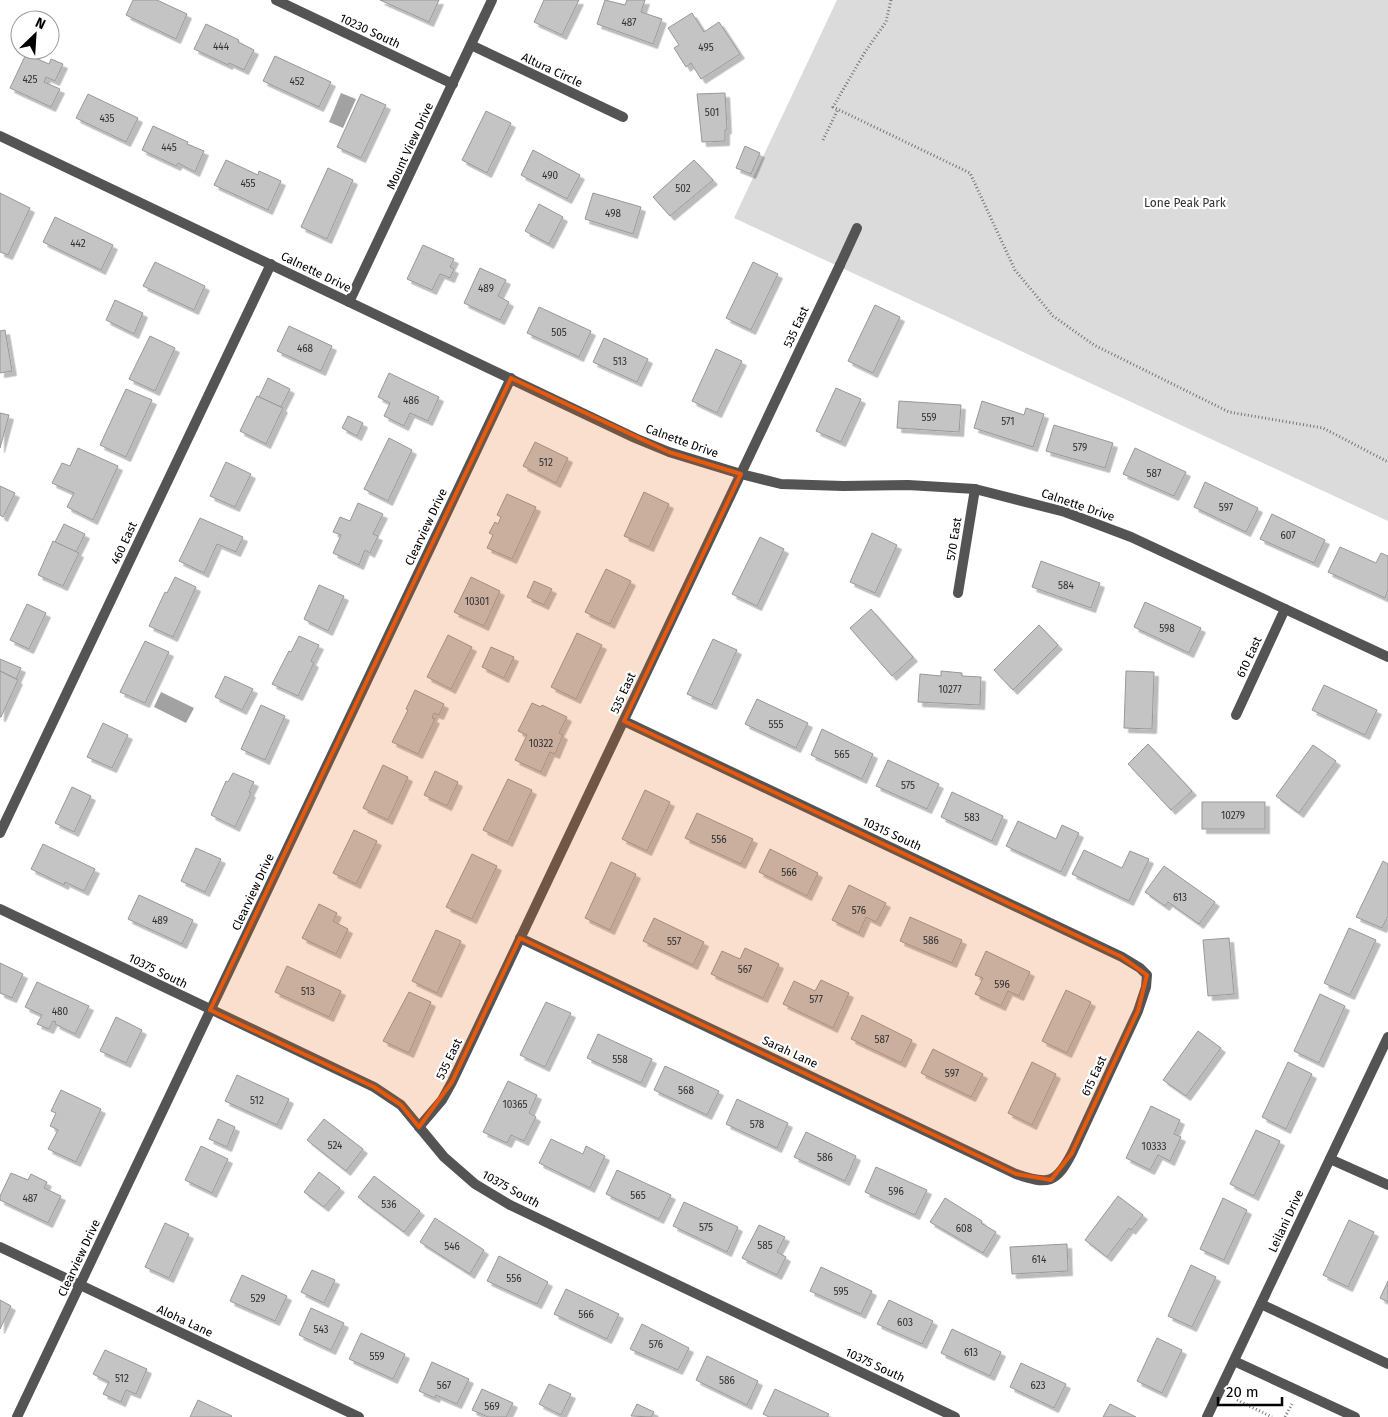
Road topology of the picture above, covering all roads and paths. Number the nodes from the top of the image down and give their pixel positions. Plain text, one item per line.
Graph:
1 (276, 0) edge
2 (492, 0) edge
3 (891, 0) edge
4 (471, 45) junction
5 (453, 84) junction
6 (838, 109) junction
7 (623, 117) dead end
8 (0, 136) edge
9 (823, 140) dead end
10 (857, 228) dead end
11 (271, 264) junction
12 (350, 302) junction
13 (510, 378) junction
14 (1388, 462) edge
15 (741, 474) junction
16 (975, 489) junction
17 (958, 593) dead end
18 (1285, 609) junction
19 (1388, 657) edge
20 (1236, 715) dead end
21 (624, 721) junction
22 (0, 833) edge
23 (0, 909) edge
24 (520, 938) junction
25 (1147, 975) joint
26 (210, 1010) junction
27 (1388, 1037) edge
28 (419, 1127) junction
29 (1330, 1158) junction
30 (1051, 1180) joint
31 (1388, 1186) edge
32 (0, 1247) edge
33 (80, 1285) junction
34 (1261, 1304) junction
35 (1234, 1361) junction
36 (1388, 1364) edge
37 (1237, 1400) dead end
38 (1292, 1402) dead end
39 (354, 1416) edge
40 (17, 1417) edge
41 (955, 1417) edge
42 (1208, 1417) edge
43 (1272, 1417) edge
44 (1285, 1417) edge
45 (1355, 1417) edge

1 - 5 street, 10230 South
2 - 4 street, Mount View Drive
3 - 6 path
4 - 5 street, Mount View Drive
4 - 7 street, Altura Circle
5 - 12 street, Mount View Drive
6 - 9 path
6 - 14 path
8 - 11 street, Calnette Drive
10 - 15 street, 535 East
11 - 12 street, Calnette Drive
11 - 22 street, 460 East
12 - 13 street, Calnette Drive
13 - 15 street, Calnette Drive
13 - 26 street, Clearview Drive
15 - 16 street, Calnette Drive
15 - 21 street, 535 East
16 - 17 street, 570 East
16 - 18 street, Calnette Drive
18 - 19 street, Calnette Drive
18 - 20 street, 610 East
21 - 24 street, 535 East
21 - 25 street, 10315 South
23 - 26 street, 10375 South
24 - 28 street, 535 East
24 - 30 street, Sarah Lane
25 - 30 street, 615 East
26 - 28 street, 10375 South
26 - 33 street, Clearview Drive
27 - 29 street, Leilani Drive
28 - 41 street, 10375 South
29 - 31 street
29 - 34 street, Leilani Drive
32 - 33 street, Aloha Lane
33 - 39 street, Aloha Lane
33 - 40 street, Clearview Drive
34 - 35 street, Leilani Drive
34 - 36 street
35 - 42 street, Leilani Drive
35 - 45 street
37 - 43 path
38 - 44 path

